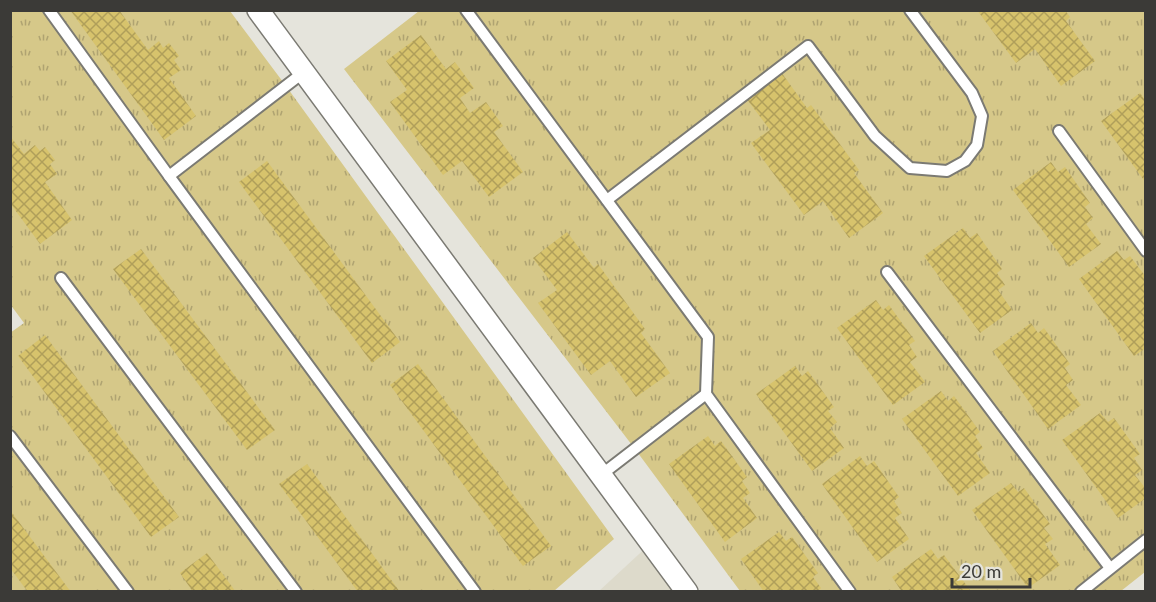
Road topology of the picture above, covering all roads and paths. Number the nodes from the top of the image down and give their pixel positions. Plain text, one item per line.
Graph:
1 (49, 10) edge
2 (258, 10) edge
3 (466, 10) edge
4 (910, 10) edge
5 (304, 72) junction
6 (1059, 131) dead end
7 (169, 176) junction
8 (607, 200) junction
9 (1146, 251) edge
10 (887, 272) dead end
11 (61, 278) dead end
12 (706, 394) junction
13 (10, 436) edge
14 (601, 476) junction
15 (1146, 540) edge
16 (1110, 568) junction
17 (128, 591) edge
18 (296, 591) edge
19 (475, 591) edge
20 (687, 591) edge
21 (850, 591) edge
22 (1081, 591) edge

1 - 7 lane
2 - 5 street
3 - 8 lane
4 - 8 lane
5 - 7 lane
5 - 14 street
6 - 9 lane
7 - 19 lane
8 - 12 lane
10 - 16 lane
11 - 18 lane
12 - 14 lane
12 - 21 lane
13 - 17 lane
14 - 20 street
15 - 16 lane
16 - 22 lane

